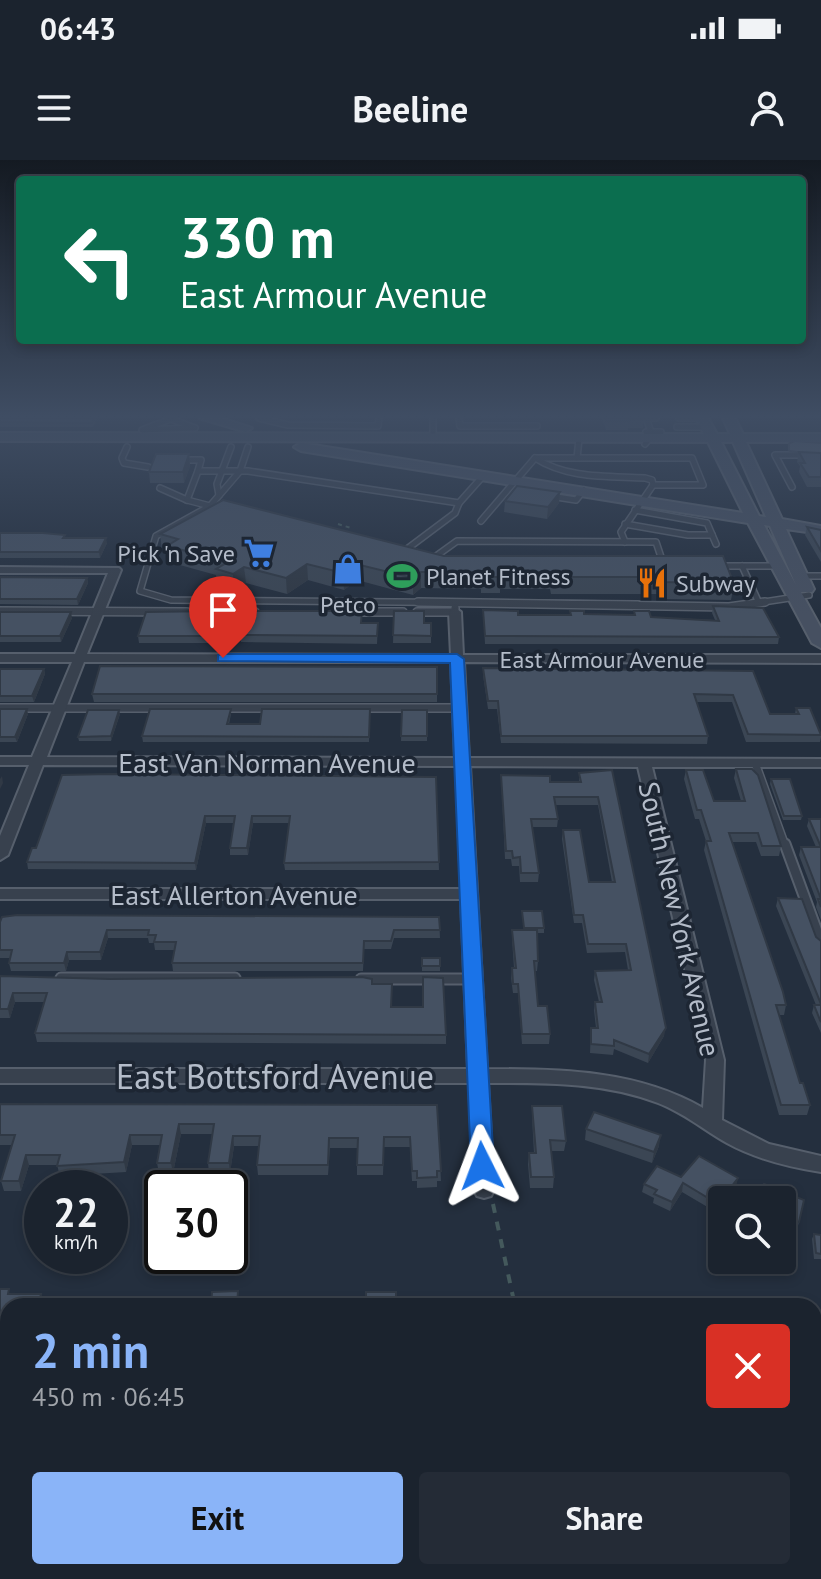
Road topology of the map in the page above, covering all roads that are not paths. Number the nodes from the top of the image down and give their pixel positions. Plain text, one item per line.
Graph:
1 (193, 484) edge
2 (217, 484) edge
3 (228, 484) edge
4 (330, 484) edge
5 (476, 484) edge
6 (515, 484) edge
7 (517, 484) edge
8 (518, 484) edge
9 (650, 484) edge
10 (703, 484) edge
11 (739, 484) edge
12 (754, 484) edge
13 (791, 484) edge
14 (792, 487) dead end
15 (160, 488) dead end
16 (584, 490) junction
17 (219, 495) junction
18 (548, 496) edge
19 (644, 496) junction
20 (187, 500) junction
21 (459, 503) junction
22 (210, 506) junction
23 (225, 510) edge
24 (751, 513) junction
25 (772, 516) junction
26 (481, 521) dead end
27 (821, 522) edge
28 (625, 524) junction
29 (821, 530) edge
30 (163, 532) junction
31 (178, 533) edge
32 (712, 535) junction
33 (625, 542) junction
34 (716, 544) dead end
35 (390, 552) edge
36 (399, 555) junction
37 (414, 558) edge
38 (444, 566) edge
39 (655, 566) edge
40 (664, 566) junction
41 (680, 566) edge
42 (711, 566) edge
43 (742, 566) junction
44 (791, 569) junction
45 (0, 570) edge
46 (821, 576) edge
47 (802, 596) junction
48 (759, 603) junction
49 (454, 607) junction
50 (0, 611) edge
51 (98, 612) junction
52 (270, 612) edge
53 (348, 612) edge
54 (821, 619) edge
55 (821, 643) edge
56 (0, 658) edge
57 (81, 658) junction
58 (457, 659) junction
59 (821, 659) edge
60 (0, 708) edge
61 (59, 708) junction
62 (459, 708) junction
63 (0, 761) edge
64 (38, 761) junction
65 (462, 762) junction
66 (644, 763) junction
67 (755, 763) junction
68 (821, 763) edge
69 (0, 855) edge
70 (0, 894) edge
71 (469, 894) junction
72 (821, 942) edge
73 (47, 978) edge
74 (252, 978) edge
75 (347, 979) edge
76 (473, 979) junction
77 (0, 1076) edge
78 (477, 1077) junction
79 (712, 1123) junction
80 (821, 1164) edge
81 (484, 1190) road end

1 - 20 lane
2 - 17 lane
3 - 17 lane
4 - 21 lane
5 - 21 lane
6 - 26 lane
7 - 19 main road
8 - 16 main road
9 - 19 lane
10 - 19 lane
11 - 24 main road
12 - 25 main road
13 - 14 lane
15 - 20 lane
16 - 18 lane
16 - 19 main road
17 - 22 lane
19 - 24 main road
19 - 28 lane
19 - 32 lane
20 - 22 lane
21 - 36 lane
22 - 23 lane
22 - 30 lane
24 - 25 main road
24 - 44 main road
25 - 27 main road
25 - 29 main road
25 - 44 main road
28 - 32 lane
28 - 33 lane
30 - 31 lane
30 - 49 lane
32 - 34 lane
33 - 38 lane
33 - 40 lane
35 - 36 lane
36 - 37 lane
39 - 40 lane
40 - 41 lane
42 - 43 lane
43 - 44 lane
43 - 48 lane
44 - 46 lane
44 - 47 main road
44 - 47 main road
45 - 51 street
47 - 48 lane
47 - 54 main road
47 - 55 main road
48 - 49 lane
49 - 53 lane
49 - 58 street
50 - 51 lane
51 - 52 lane
51 - 57 street
56 - 57 street, East Armour Avenue
57 - 58 street, East Armour Avenue
57 - 61 street
58 - 59 street, East Armour Avenue
58 - 62 street
60 - 61 lane
61 - 62 lane
61 - 64 street
62 - 65 street
63 - 64 street, East Van Norman Avenue
64 - 65 street, East Van Norman Avenue
64 - 69 street
65 - 66 street, East Van Norman Avenue
65 - 71 street
66 - 67 street, East Van Norman Avenue
66 - 79 street, South New York Avenue
67 - 68 street, East Van Norman Avenue
67 - 72 lane
70 - 71 street, East Allerton Avenue
71 - 76 street
73 - 74 lane
75 - 76 lane
76 - 78 street
77 - 78 street, East Bottsford Avenue
78 - 79 street, East Bottsford Avenue
78 - 81 street
79 - 80 street, East Bottsford Avenue

